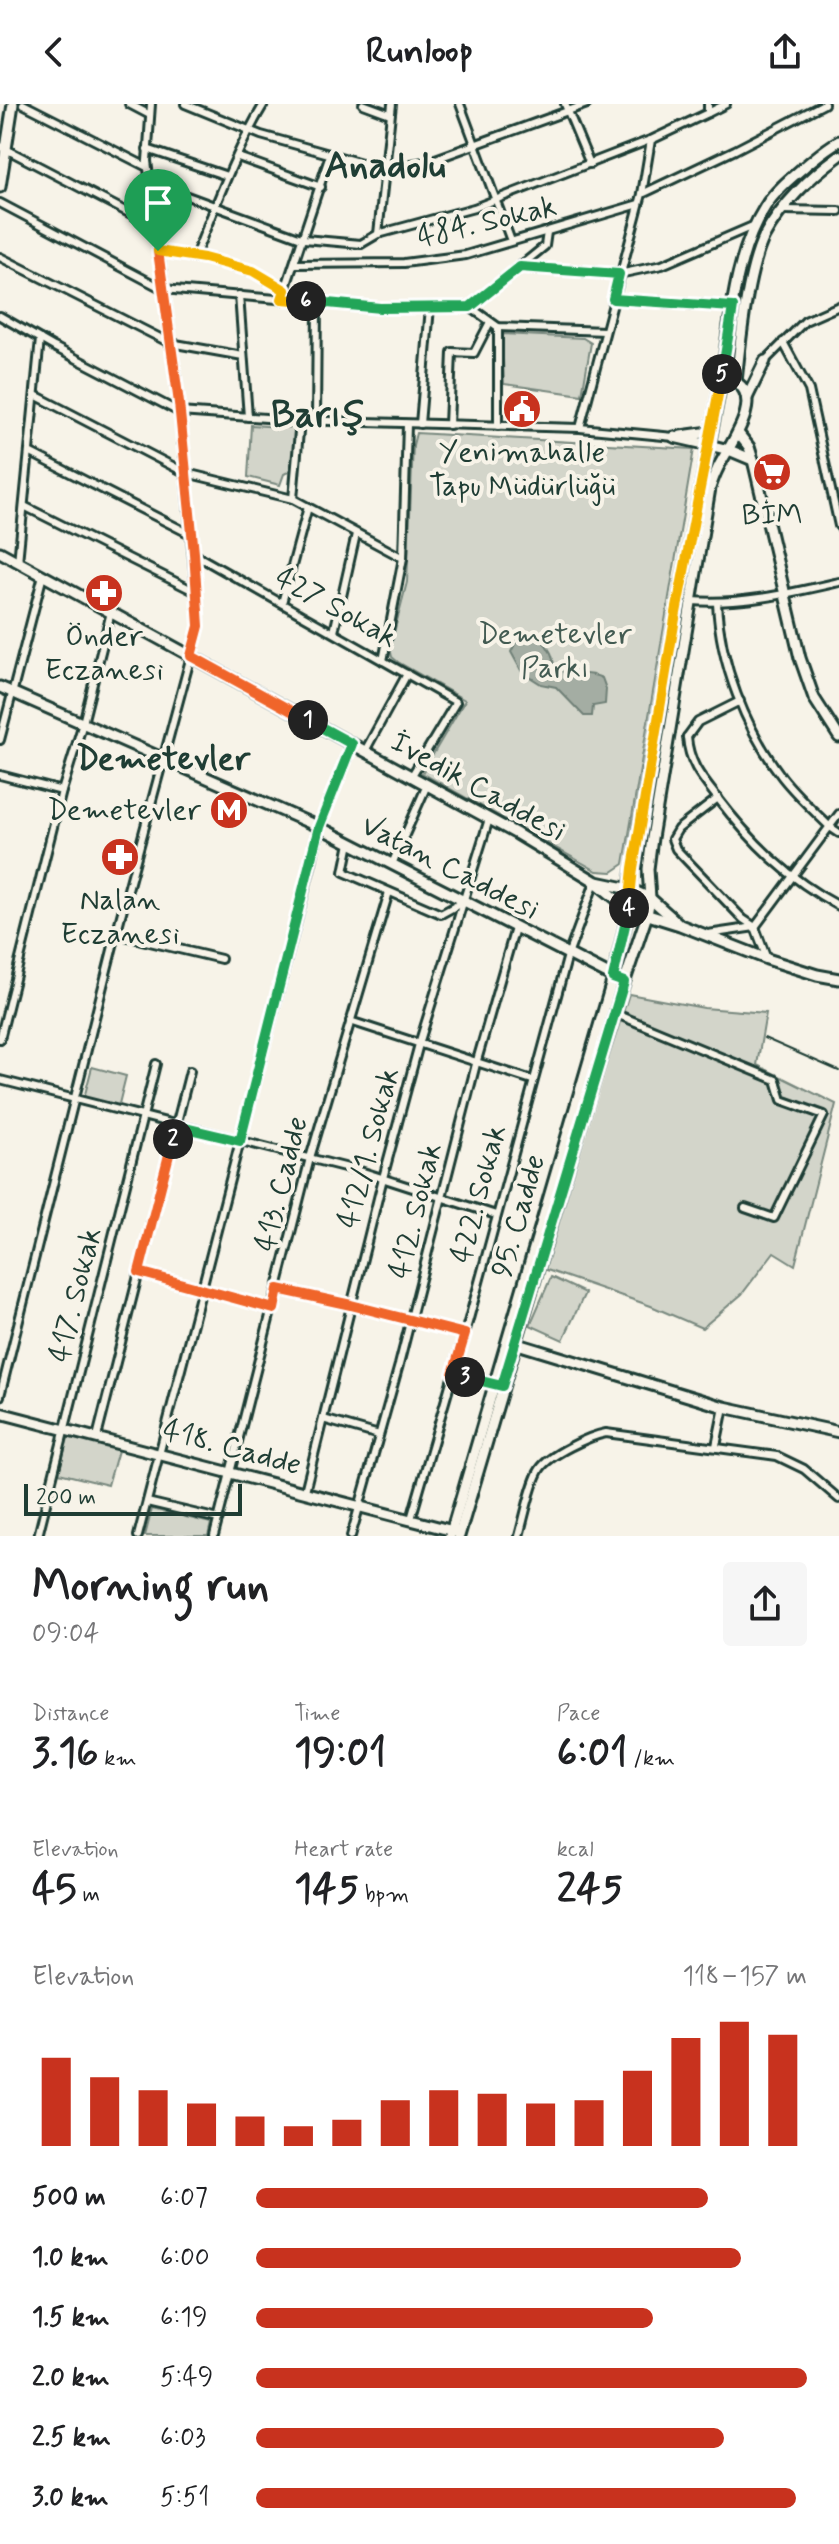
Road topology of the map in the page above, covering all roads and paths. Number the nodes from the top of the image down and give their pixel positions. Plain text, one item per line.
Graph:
1 (13, 104) edge
2 (23, 104) edge
3 (129, 104) edge
4 (151, 104) edge
5 (185, 104) edge
6 (264, 104) edge
7 (363, 104) edge
8 (392, 104) edge
9 (460, 104) edge
10 (587, 104) edge
11 (708, 104) edge
12 (726, 104) edge
13 (824, 104) edge
14 (566, 108) edge
15 (708, 113) junction
16 (390, 114) junction
17 (150, 115) junction
18 (248, 130) junction
19 (651, 140) junction
20 (839, 141) edge
21 (476, 145) junction
22 (3, 148) edge
23 (147, 149) junction
24 (330, 155) junction
25 (839, 156) edge
26 (238, 157) junction
27 (590, 164) junction
28 (147, 167) junction
29 (383, 169) junction
30 (227, 176) junction
31 (149, 182) junction
32 (0, 187) edge
33 (321, 187) junction
34 (642, 194) junction
35 (495, 200) junction
36 (0, 203) edge
37 (639, 204) junction
38 (215, 206) junction
39 (783, 210) junction
40 (839, 211) edge
41 (755, 225) junction
42 (154, 226) junction
43 (547, 232) junction
44 (378, 234) junction
45 (304, 239) junction
46 (511, 241) junction
47 (361, 244) junction
48 (158, 251) junction
49 (195, 256) junction
50 (0, 257) edge
51 (360, 263) junction
52 (295, 264) junction
53 (520, 267) junction
54 (619, 274) junction
55 (163, 289) junction
56 (285, 290) junction
57 (239, 295) junction
58 (282, 299) junction
59 (613, 299) junction
60 (317, 302) junction
61 (839, 306) edge
62 (430, 307) junction
63 (470, 307) junction
64 (733, 307) junction
65 (0, 316) edge
66 (490, 322) junction
67 (498, 327) junction
68 (605, 331) junction
69 (40, 339) junction
70 (783, 342) junction
71 (170, 343) junction
72 (243, 356) junction
73 (765, 361) junction
74 (738, 383) junction
75 (720, 388) junction
76 (35, 395) junction
77 (747, 398) junction
78 (179, 412) junction
79 (248, 417) junction
80 (300, 420) junction
81 (316, 421) junction
82 (407, 424) junction
83 (420, 424) junction
84 (449, 425) junction
85 (498, 426) junction
86 (580, 428) junction
87 (710, 432) junction
88 (738, 433) junction
89 (674, 437) junction
90 (709, 445) junction
91 (729, 450) junction
92 (29, 452) junction
93 (753, 460) junction
94 (186, 473) junction
95 (293, 499) junction
96 (24, 506) junction
97 (308, 507) junction
98 (839, 526) edge
99 (356, 534) junction
100 (192, 535) junction
101 (0, 552) edge
102 (194, 553) junction
103 (403, 558) junction
104 (18, 562) junction
105 (43, 575) junction
106 (839, 582) edge
107 (196, 592) junction
108 (783, 595) junction
109 (692, 601) junction
110 (282, 603) junction
111 (717, 603) junction
112 (111, 612) junction
113 (334, 632) junction
114 (191, 656) junction
115 (383, 661) junction
116 (407, 674) junction
117 (0, 687) edge
118 (13, 692) junction
119 (740, 701) junction
120 (83, 723) junction
121 (668, 737) junction
122 (687, 737) junction
123 (839, 737) edge
124 (0, 740) edge
125 (352, 744) junction
126 (365, 751) junction
127 (163, 759) junction
128 (0, 775) edge
129 (411, 777) junction
130 (427, 785) junction
131 (62, 791) junction
132 (718, 798) junction
133 (839, 814) edge
134 (489, 819) junction
135 (319, 827) junction
136 (830, 827) junction
137 (839, 833) edge
138 (350, 843) junction
139 (392, 864) junction
140 (794, 876) junction
141 (595, 882) junction
142 (630, 889) junction
143 (389, 892) junction
144 (650, 898) junction
145 (463, 902) junction
146 (839, 906) edge
147 (629, 909) junction
148 (647, 915) junction
149 (680, 925) junction
150 (755, 927) junction
151 (515, 928) junction
152 (116, 934) junction
153 (704, 935) junction
154 (568, 955) junction
155 (221, 959) dead end
156 (767, 959) junction
157 (613, 978) junction
158 (839, 979) edge
159 (624, 982) junction
160 (614, 1013) junction
161 (350, 1021) junction
162 (0, 1039) edge
163 (419, 1044) junction
164 (156, 1064) dead end
165 (476, 1064) junction
166 (190, 1071) dead end
167 (0, 1080) edge
168 (532, 1080) junction
169 (74, 1100) junction
170 (143, 1117) junction
171 (177, 1126) junction
172 (240, 1141) junction
173 (310, 1158) junction
174 (383, 1178) junction
175 (442, 1197) junction
176 (745, 1208) dead end
177 (496, 1215) junction
178 (139, 1272) junction
179 (278, 1289) junction
180 (202, 1290) junction
181 (351, 1305) junction
182 (274, 1309) junction
183 (411, 1320) junction
184 (465, 1334) junction
185 (511, 1342) junction
186 (453, 1374) junction
187 (499, 1385) junction
188 (0, 1396) edge
189 (724, 1407) junction
190 (0, 1413) edge
191 (323, 1419) junction
192 (65, 1429) junction
193 (839, 1432) edge
194 (379, 1435) junction
195 (97, 1437) junction
196 (716, 1446) junction
197 (159, 1453) junction
198 (232, 1472) junction
199 (305, 1491) junction
200 (839, 1499) edge
201 (147, 1502) junction
202 (359, 1506) junction
203 (219, 1519) junction
204 (411, 1519) junction
205 (455, 1534) edge
206 (38, 1536) edge
207 (138, 1536) edge
208 (214, 1536) edge
209 (351, 1536) edge
210 (519, 1536) edge

1 - 22 main road
2 - 28 street
3 - 17 street
4 - 17 street
5 - 18 street
6 - 18 street
7 - 16 street
8 - 16 street
9 - 21 street
10 - 14 street
11 - 15 street
12 - 15 street
13 - 34 street
14 - 21 street
14 - 27 street
15 - 19 street
16 - 29 street
17 - 23 street
18 - 24 street
18 - 26 street
19 - 27 street
19 - 34 street
20 - 41 main road
21 - 29 street
21 - 35 street
22 - 32 main road
22 - 42 street
23 - 28 street
23 - 30 street
24 - 29 street
24 - 33 street
25 - 39 main road
26 - 30 street
26 - 33 street
27 - 35 street
28 - 31 street
29 - 44 street
30 - 38 street
31 - 38 street
31 - 42 street
33 - 45 street
34 - 37 street
35 - 44 street
35 - 46 street
36 - 55 street
37 - 43 street, 484. Sokak
37 - 54 street
38 - 45 street
38 - 49 street
39 - 40 street
39 - 74 main road
41 - 54 street
41 - 64 main road
42 - 48 street
43 - 46 street, 484. Sokak
43 - 53 street
44 - 47 street
45 - 47 street
45 - 52 street
46 - 51 street, 484. Sokak
47 - 51 street
48 - 49 street
48 - 55 street
49 - 56 street
50 - 71 street
51 - 52 street, 484. Sokak
52 - 56 street
53 - 54 street
53 - 63 street
54 - 59 street
55 - 57 street
55 - 71 street
56 - 58 street
57 - 58 street
57 - 72 street
58 - 60 street
59 - 64 street
59 - 68 street
60 - 62 street
60 - 81 street
61 - 70 street
62 - 63 street
62 - 83 street
63 - 66 street
64 - 75 main road
65 - 69 street
66 - 67 street
66 - 84 street
67 - 68 street
67 - 85 street
68 - 86 street
69 - 76 street
69 - 78 street
70 - 73 street
70 - 98 street
71 - 72 street
71 - 78 street
72 - 79 street
73 - 74 main road
73 - 77 main road
74 - 75 main road
74 - 77 main road
75 - 87 main road
76 - 92 street
76 - 94 street
77 - 88 main road
78 - 79 street
78 - 94 street
79 - 80 street
80 - 81 street
80 - 95 street
81 - 82 street
82 - 83 street
82 - 103 street
83 - 84 street
84 - 85 street
85 - 86 street
86 - 89 street
87 - 89 main road
87 - 90 main road
88 - 91 main road
88 - 93 main road
89 - 90 main road
90 - 91 main road
90 - 142 main road
91 - 93 main road
91 - 109 main road
92 - 96 street
92 - 100 street
93 - 108 main road
94 - 95 street
94 - 100 street
95 - 97 street
96 - 104 street
96 - 107 street
97 - 99 street
97 - 110 street
99 - 103 street
99 - 113 street
100 - 102 street
101 - 104 main road, İvedik Caddesi
102 - 107 street
102 - 110 street, 427 Sokak
103 - 115 street
104 - 105 main road, İvedik Caddesi
105 - 112 main road, İvedik Caddesi
105 - 118 street
106 - 108 street
107 - 114 street
108 - 111 street
108 - 123 main road
109 - 111 street
109 - 121 main road
110 - 113 street, 427 Sokak
111 - 119 street
112 - 114 main road, İvedik Caddesi
112 - 120 street
113 - 115 street, 427 Sokak
114 - 125 main road, İvedik Caddesi
114 - 127 street
115 - 116 street, 427 Sokak
116 - 126 street
116 - 129 street, 427 Sokak
117 - 118 main road, Vatan Caddesi
118 - 120 main road, Vatan Caddesi
118 - 124 street
119 - 122 street
119 - 136 street
120 - 127 main road, Vatan Caddesi
120 - 131 street
121 - 122 street
121 - 144 main road
122 - 132 street
125 - 126 main road, İvedik Caddesi
125 - 135 street
126 - 129 main road, İvedik Caddesi
127 - 135 main road, Vatan Caddesi
127 - 152 street
128 - 131 street
129 - 130 main road, İvedik Caddesi
130 - 134 main road, İvedik Caddesi
130 - 139 street
131 - 162 street
132 - 140 street
132 - 150 street
133 - 136 street
134 - 141 main road, İvedik Caddesi
134 - 145 street, 412/1. Sokak
135 - 138 main road, Vatan Caddesi
135 - 172 street
136 - 137 street
136 - 140 street
138 - 139 main road, Vatan Caddesi
138 - 143 street
139 - 145 main road, Vatan Caddesi
140 - 146 street
140 - 150 street
141 - 142 main road, İvedik Caddesi
141 - 147 main road, İvedik Caddesi
141 - 154 street, 422. Sokak
142 - 144 main road, İvedik Caddesi
142 - 147 main road
143 - 145 street
143 - 161 street, 413. Cadde
144 - 148 main road
144 - 149 main road, İvedik Caddesi
145 - 151 main road, Vatan Caddesi
145 - 163 street, 412/1. Sokak
147 - 148 main road, İvedik Caddesi
147 - 157 main road, 95. Cadde
148 - 149 main road, İvedik Caddesi
148 - 159 main road, 95. Cadde
149 - 153 main road, İvedik Caddesi
150 - 153 street
150 - 156 street
151 - 154 main road, Vatan Caddesi
151 - 165 street, 412. Sokak
152 - 155 street
152 - 169 street
153 - 156 main road, İvedik Caddesi
154 - 157 main road, Vatan Caddesi
154 - 168 street, 422. Sokak
156 - 158 main road, İvedik Caddesi
157 - 159 main road, Vatan Caddesi
157 - 185 main road, 95. Cadde
159 - 160 main road, 95. Cadde
160 - 176 street
160 - 185 main road, 95. Cadde
161 - 163 street
161 - 173 street, 413. Cadde
163 - 165 street
163 - 174 street, 412/1. Sokak
164 - 170 street, 417. Sokak
165 - 168 street
165 - 175 street, 412. Sokak
166 - 171 street
167 - 169 street
168 - 177 street, 422. Sokak
169 - 170 street
169 - 188 street
170 - 171 street
170 - 192 street, 417. Sokak
171 - 172 street
171 - 178 street
172 - 173 street
172 - 180 street
173 - 174 street
173 - 179 street, 413. Cadde
174 - 175 street
174 - 181 street, 412/1. Sokak
175 - 177 street
175 - 183 street, 412. Sokak
177 - 184 street, 422. Sokak
178 - 180 street
178 - 195 street
179 - 181 street
179 - 182 street, 413. Cadde
180 - 182 street
180 - 197 street
181 - 183 street
181 - 191 street, 412/1. Sokak
182 - 198 street, 413. Cadde
183 - 184 street
183 - 194 street, 412. Sokak
184 - 186 street, 422. Sokak
185 - 187 main road, 95. Cadde
185 - 189 main road
186 - 187 street
186 - 204 street, 422. Sokak
187 - 205 main road, 95. Cadde
189 - 193 main road
189 - 196 street
190 - 192 main road, 418. Cadde
191 - 194 street
191 - 199 street, 412/1. Sokak
192 - 195 main road, 418. Cadde
192 - 206 street, 417. Sokak
194 - 202 street, 412. Sokak
195 - 197 main road, 418. Cadde
196 - 200 street
196 - 210 street
197 - 198 main road, 418. Cadde
197 - 201 street
198 - 199 main road, 418. Cadde
198 - 203 street, 413. Cadde
199 - 202 main road, 418. Cadde
201 - 203 street
201 - 207 street
202 - 204 main road, 418. Cadde
202 - 209 street, 412. Sokak
203 - 208 street, 413. Cadde
204 - 205 main road, 418. Cadde

